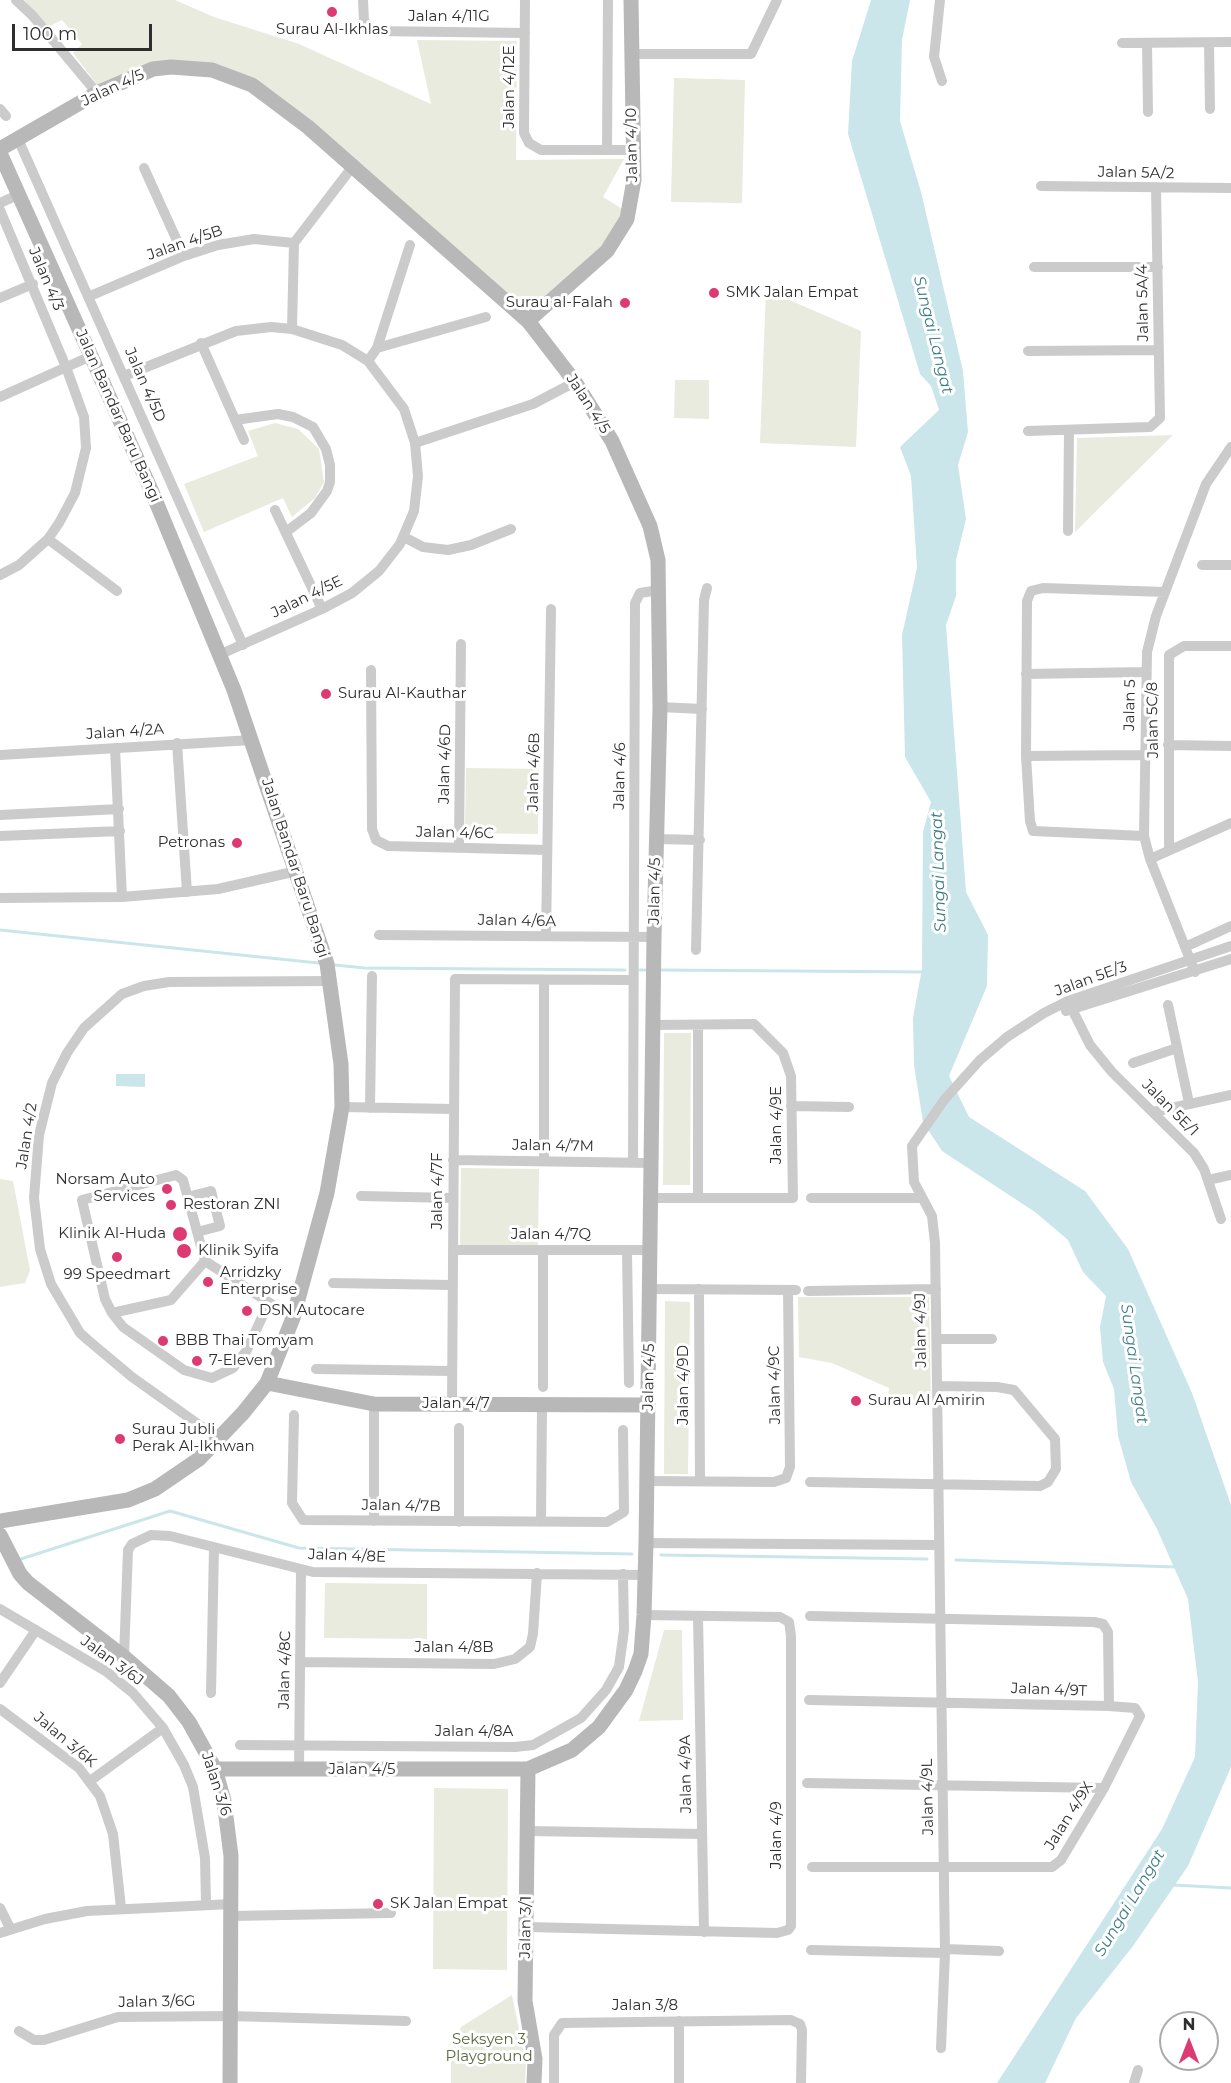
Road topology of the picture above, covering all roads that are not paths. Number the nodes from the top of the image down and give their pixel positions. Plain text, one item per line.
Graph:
1 (16, 0) edge
2 (363, 0) edge
3 (525, 0) edge
4 (608, 0) edge
5 (631, 0) edge
6 (777, 0) edge
7 (940, 0) edge
8 (525, 33) junction
9 (1231, 42) edge
10 (1122, 43) dead end
11 (1147, 43) junction
12 (1209, 43) junction
13 (632, 54) junction
14 (942, 81) dead end
15 (97, 93) junction
16 (1210, 109) dead end
17 (1148, 112) dead end
18 (18, 139) junction
19 (607, 149) junction
20 (632, 150) junction
21 (0, 151) edge
22 (352, 165) junction
23 (144, 168) dead end
24 (1041, 186) dead end
25 (1156, 188) junction
26 (1231, 188) edge
27 (20, 194) junction
28 (0, 203) edge
29 (0, 210) edge
30 (294, 243) junction
31 (410, 245) dead end
32 (184, 256) junction
33 (1034, 267) dead end
34 (1158, 267) junction
35 (33, 284) junction
36 (90, 296) junction
37 (0, 298) edge
38 (486, 317) dead end
39 (528, 321) junction
40 (292, 329) junction
41 (201, 343) junction
42 (377, 348) junction
43 (1159, 350) junction
44 (1028, 351) dead end
45 (91, 356) junction
46 (368, 361) junction
47 (66, 367) junction
48 (124, 376) junction
49 (575, 382) junction
50 (0, 397) edge
51 (235, 420) junction
52 (1069, 430) junction
53 (1028, 431) dead end
54 (244, 440) dead end
55 (415, 443) junction
56 (1231, 447) edge
57 (275, 510) dead end
58 (511, 529) dead end
59 (1068, 531) dead end
60 (286, 532) junction
61 (404, 537) junction
62 (48, 538) junction
63 (1202, 565) dead end
64 (1231, 565) edge
65 (0, 575) edge
66 (707, 588) dead end
67 (660, 590) junction
68 (117, 591) dead end
69 (1165, 592) junction
70 (322, 609) junction
71 (551, 609) dead end
72 (461, 644) dead end
73 (243, 645) junction
74 (1231, 646) edge
75 (221, 654) junction
76 (371, 670) dead end
77 (1146, 672) junction
78 (1026, 674) junction
79 (660, 707) junction
80 (702, 709) junction
81 (252, 740) junction
82 (177, 744) junction
83 (1168, 745) junction
84 (1231, 746) edge
85 (115, 748) junction
86 (0, 755) edge
87 (1144, 755) junction
88 (1026, 756) junction
89 (119, 810) junction
90 (0, 815) edge
91 (1231, 823) edge
92 (120, 831) junction
93 (0, 836) edge
94 (1144, 836) junction
95 (656, 839) junction
96 (700, 840) junction
97 (459, 848) junction
98 (547, 850) junction
99 (1169, 850) junction
100 (1149, 859) junction
101 (297, 871) junction
102 (187, 892) junction
103 (122, 897) junction
104 (0, 898) edge
105 (1231, 926) edge
106 (379, 935) dead end
107 (546, 936) junction
108 (633, 937) junction
109 (654, 937) junction
110 (1231, 946) edge
111 (1185, 947) junction
112 (696, 950) dead end
113 (1231, 959) edge
114 (1193, 966) junction
115 (372, 976) dead end
116 (544, 980) junction
117 (633, 980) junction
118 (330, 981) junction
119 (1091, 1005) junction
120 (1168, 1005) dead end
121 (1070, 1006) junction
122 (1059, 1012) junction
123 (1044, 1013) junction
124 (653, 1025) junction
125 (699, 1025) junction
126 (1079, 1026) junction
127 (1177, 1048) junction
128 (1132, 1063) dead end
129 (1231, 1095) edge
130 (1188, 1103) junction
131 (791, 1106) junction
132 (342, 1107) junction
133 (849, 1107) dead end
134 (370, 1108) junction
135 (454, 1109) junction
136 (1153, 1112) junction
137 (453, 1160) junction
138 (544, 1161) junction
139 (633, 1162) junction
140 (651, 1163) junction
141 (1231, 1175) edge
142 (1208, 1180) junction
143 (361, 1196) dead end
144 (187, 1197) junction
145 (453, 1198) junction
146 (651, 1198) junction
147 (698, 1198) junction
148 (811, 1198) dead end
149 (922, 1198) junction
150 (1221, 1218) dead end
151 (197, 1232) junction
152 (453, 1250) junction
153 (543, 1250) junction
154 (627, 1250) junction
155 (650, 1250) junction
156 (205, 1261) junction
157 (333, 1283) dead end
158 (452, 1285) junction
159 (650, 1289) junction
160 (699, 1289) junction
161 (936, 1289) junction
162 (808, 1291) dead end
163 (268, 1304) junction
164 (112, 1313) junction
165 (294, 1318) junction
166 (937, 1339) junction
167 (992, 1339) dead end
168 (316, 1369) dead end
169 (452, 1371) junction
170 (267, 1383) junction
171 (629, 1383) dead end
172 (937, 1386) junction
173 (543, 1388) dead end
174 (374, 1404) junction
175 (452, 1404) junction
176 (542, 1405) junction
177 (648, 1405) junction
178 (294, 1414) dead end
179 (459, 1428) dead end
180 (623, 1430) dead end
181 (219, 1439) junction
182 (648, 1481) junction
183 (700, 1481) junction
184 (810, 1482) dead end
185 (938, 1484) junction
186 (0, 1521) edge
187 (374, 1521) junction
188 (459, 1522) junction
189 (541, 1522) junction
190 (0, 1535) edge
191 (939, 1540) junction
192 (646, 1543) junction
193 (214, 1548) junction
194 (301, 1570) junction
195 (537, 1573) junction
196 (623, 1574) junction
197 (645, 1575) junction
198 (0, 1609) edge
199 (644, 1615) junction
200 (699, 1616) junction
201 (810, 1616) dead end
202 (940, 1618) junction
203 (36, 1630) junction
204 (124, 1657) junction
205 (300, 1662) junction
206 (0, 1683) edge
207 (212, 1693) dead end
208 (809, 1700) dead end
209 (941, 1703) junction
210 (1109, 1706) junction
211 (0, 1709) edge
212 (163, 1728) junction
213 (240, 1745) dead end
214 (299, 1746) junction
215 (214, 1768) junction
216 (528, 1769) junction
217 (299, 1770) junction
218 (90, 1782) junction
219 (807, 1783) dead end
220 (943, 1785) junction
221 (1104, 1788) junction
222 (528, 1831) junction
223 (702, 1834) junction
224 (812, 1866) dead end
225 (944, 1868) junction
226 (206, 1904) junction
227 (0, 1908) edge
228 (121, 1908) junction
229 (232, 1910) junction
230 (391, 1913) dead end
231 (527, 1927) junction
232 (5, 1930) edge
233 (704, 1932) junction
234 (811, 1950) dead end
235 (945, 1951) junction
236 (999, 1951) dead end
237 (230, 2016) junction
238 (406, 2021) dead end
239 (679, 2021) junction
240 (19, 2031) dead end
241 (941, 2048) dead end
242 (1138, 2070) dead end
243 (230, 2083) edge
244 (534, 2083) edge
245 (554, 2083) edge
246 (679, 2083) edge
247 (801, 2083) edge
248 (1134, 2083) edge

1 - 15 street
2 - 8 street, Jalan 4/11G
3 - 8 street, Jalan 4/12E
4 - 19 street
5 - 13 street, Jalan 4/10
6 - 13 street
7 - 14 street
8 - 19 street, Jalan 4/12E
9 - 12 street
10 - 11 street
11 - 12 street
11 - 17 street
12 - 16 street
13 - 20 street, Jalan 4/10
15 - 18 street, Jalan 4/5
15 - 22 street, Jalan 4/5
18 - 21 street, Jalan 4/5
18 - 36 street, Jalan 4/5D
19 - 20 street, Jalan 4/12E
20 - 39 street, Jalan 4/10
21 - 27 street, Jalan Bandar Baru Bangi
22 - 30 street
22 - 39 street, Jalan 4/5
23 - 32 street
24 - 25 street, Jalan 5A/2
25 - 26 street, Jalan 5A/2
25 - 34 street, Jalan 5A/4
27 - 28 street
27 - 45 street, Jalan Bandar Baru Bangi
29 - 35 street, Jalan 4/3
30 - 32 street, Jalan 4/5B
30 - 40 street
31 - 42 street
32 - 36 street, Jalan 4/5B
33 - 34 street
34 - 43 street, Jalan 5A/4
35 - 37 street
35 - 47 street, Jalan 4/3
36 - 48 street, Jalan 4/5D
38 - 42 street
39 - 49 street, Jalan 4/5
40 - 41 street, Jalan 4/5E
40 - 46 street, Jalan 4/5E
41 - 48 street, Jalan 4/5E
41 - 51 street
42 - 46 street
43 - 44 street
43 - 52 street, Jalan 5A/4
45 - 47 street
45 - 75 street, Jalan Bandar Baru Bangi
46 - 55 street, Jalan 4/5E
47 - 50 street
47 - 62 street, Jalan 4/3
48 - 73 street, Jalan 4/5D
49 - 55 street
49 - 67 street, Jalan 4/5
51 - 54 street
51 - 60 street
52 - 53 street
52 - 59 street
55 - 61 street, Jalan 4/5E
56 - 69 street, Jalan 5
57 - 60 street
58 - 61 street
60 - 70 street
61 - 70 street, Jalan 4/5E
62 - 65 street, Jalan 4/3
62 - 68 street
63 - 64 street
66 - 80 street
67 - 79 street, Jalan 4/5
67 - 108 street, Jalan 4/6
69 - 77 street, Jalan 5
69 - 78 street
70 - 73 street, Jalan 4/5E
71 - 98 street, Jalan 4/6B
72 - 97 street, Jalan 4/6D
73 - 75 street, Jalan 4/5E
74 - 83 street, Jalan 5C/8
75 - 81 street, Jalan Bandar Baru Bangi
76 - 97 street, Jalan 4/6C
77 - 78 street
77 - 87 street, Jalan 5
78 - 88 street
79 - 80 street
79 - 95 street, Jalan 4/5
80 - 96 street
81 - 82 street, Jalan 4/2A
81 - 101 street, Jalan Bandar Baru Bangi
82 - 85 street, Jalan 4/2A
82 - 102 street
83 - 84 street
83 - 99 street, Jalan 5C/8
85 - 86 street, Jalan 4/2A
85 - 89 street
87 - 88 street
87 - 94 street, Jalan 5
88 - 94 street
89 - 90 street
89 - 92 street
91 - 99 street
92 - 93 street
92 - 103 street
94 - 100 street, Jalan 5
95 - 96 street
95 - 109 street, Jalan 4/5
96 - 112 street
97 - 98 street, Jalan 4/6C
98 - 107 street, Jalan 4/6B
99 - 100 street
100 - 111 street, Jalan 5
101 - 102 street
101 - 118 street, Jalan Bandar Baru Bangi
102 - 103 street
103 - 104 street
105 - 111 street
106 - 107 street, Jalan 4/6A
107 - 108 street, Jalan 4/6A
108 - 109 street, Jalan 4/6A
108 - 117 street, Jalan 4/6
109 - 124 street, Jalan 4/5
110 - 114 street, Jalan 5E/3
111 - 114 street, Jalan 5
113 - 114 street, Jalan 5E/3
114 - 119 street, Jalan 5E/3
114 - 121 street, Jalan 5E/3
115 - 134 street
116 - 117 street
116 - 135 street, Jalan 4/7F
116 - 138 street
117 - 139 street, Jalan 4/6
118 - 132 street, Jalan Bandar Baru Bangi
118 - 181 street, Jalan 4/2
119 - 121 street, Jalan 5E/3
119 - 126 street
120 - 127 street
121 - 122 street, Jalan 5E/3
121 - 123 street, Jalan 5E/3
121 - 126 street, Jalan 5E/1
122 - 123 street, Jalan 5E/3
122 - 126 street, Jalan 5E/1
123 - 149 street, Jalan 4/9J
124 - 125 street, Jalan 4/9E
124 - 140 street, Jalan 4/5
125 - 131 street, Jalan 4/9E
125 - 147 street
126 - 136 street, Jalan 5E/1
127 - 128 street
127 - 130 street
129 - 130 street
130 - 136 street
131 - 133 street
131 - 147 street, Jalan 4/9E
132 - 134 street
132 - 165 street, Jalan Bandar Baru Bangi
134 - 135 street
135 - 137 street, Jalan 4/7F
136 - 142 street, Jalan 5E/1
137 - 138 street, Jalan 4/7M
137 - 145 street, Jalan 4/7F
138 - 139 street, Jalan 4/7M
139 - 140 street, Jalan 4/7M
140 - 146 street, Jalan 4/5
141 - 142 street
142 - 150 street, Jalan 5E/1
143 - 145 street
144 - 151 street
144 - 151 street
144 - 164 street
145 - 152 street, Jalan 4/7F
146 - 147 street, Jalan 4/9E
146 - 155 street, Jalan 4/5
148 - 149 street
149 - 161 street, Jalan 4/9J
151 - 156 street
152 - 153 street, Jalan 4/7Q
152 - 158 street, Jalan 4/7F
153 - 154 street, Jalan 4/7Q
153 - 173 street
154 - 155 street, Jalan 4/7Q
154 - 171 street
155 - 159 street, Jalan 4/5
156 - 163 street
156 - 164 street
157 - 158 street
158 - 169 street, Jalan 4/7F
159 - 160 street, Jalan 4/9C
159 - 177 street, Jalan 4/5
160 - 183 street, Jalan 4/9D
160 - 183 street, Jalan 4/9C
161 - 162 street
161 - 166 street, Jalan 4/9J
163 - 164 street
163 - 165 street
165 - 170 street, Jalan Bandar Baru Bangi
166 - 167 street
166 - 172 street, Jalan 4/9J
168 - 169 street
169 - 175 street, Jalan 4/7F
170 - 174 street, Jalan 4/7
170 - 181 street, Jalan Bandar Baru Bangi
172 - 185 street, Jalan 4/9J
172 - 185 street
174 - 175 street, Jalan 4/7
174 - 187 street
175 - 176 street, Jalan 4/7
176 - 177 street, Jalan 4/7
176 - 189 street
177 - 182 street, Jalan 4/5
178 - 187 street, Jalan 4/7B
179 - 188 street
180 - 189 street, Jalan 4/7B
181 - 186 street, Jalan Bandar Baru Bangi
182 - 183 street
182 - 192 street, Jalan 4/5
184 - 185 street
185 - 191 street, Jalan 4/9J
187 - 188 street, Jalan 4/7B
188 - 189 street, Jalan 4/7B
190 - 204 street, Jalan 3/6
191 - 192 street
191 - 202 street, Jalan 4/9L
192 - 197 street, Jalan 4/5
193 - 194 street, Jalan 4/8E
193 - 204 street, Jalan 4/8E
193 - 207 street
194 - 195 street, Jalan 4/8E
194 - 205 street, Jalan 4/8C
195 - 196 street, Jalan 4/8E
195 - 205 street, Jalan 4/8B
196 - 197 street, Jalan 4/8E
196 - 214 street, Jalan 4/8A
197 - 199 street, Jalan 4/5
198 - 203 street, Jalan 3/6J
199 - 200 street, Jalan 4/9
199 - 216 street, Jalan 4/5
200 - 223 street, Jalan 4/9A
200 - 233 street, Jalan 4/9
201 - 202 street
202 - 209 street, Jalan 4/9L
202 - 210 street, Jalan 4/9T
203 - 206 street
203 - 212 street, Jalan 3/6J
204 - 215 street, Jalan 3/6
205 - 214 street, Jalan 4/8C
208 - 209 street, Jalan 4/9T
209 - 210 street, Jalan 4/9T
209 - 220 street, Jalan 4/9L
210 - 221 street, Jalan 4/9X
211 - 218 street, Jalan 3/6K
212 - 218 street
212 - 226 street, Jalan 3/6J
213 - 214 street, Jalan 4/8A
214 - 217 street, Jalan 4/8C
215 - 217 street, Jalan 4/5
215 - 229 street, Jalan 3/6
216 - 217 street, Jalan 4/5
216 - 222 street, Jalan 3/1
218 - 228 street, Jalan 3/6K
219 - 220 street
220 - 221 street
220 - 225 street, Jalan 4/9L
221 - 225 street, Jalan 4/9X
222 - 223 street
222 - 231 street, Jalan 3/1
223 - 233 street, Jalan 4/9A
224 - 225 street
225 - 235 street, Jalan 4/9L
226 - 228 street
226 - 229 street
227 - 232 street
228 - 232 street
229 - 230 street
229 - 237 street, Jalan 3/6
231 - 233 street, Jalan 4/9
231 - 244 street, Jalan 3/1
234 - 235 street
235 - 236 street
235 - 241 street, Jalan 4/9L
237 - 238 street, Jalan 3/6G
237 - 240 street, Jalan 3/6G
237 - 243 street, Jalan 3/6
239 - 245 street, Jalan 3/8
239 - 246 street
239 - 247 street, Jalan 3/8
242 - 248 street

